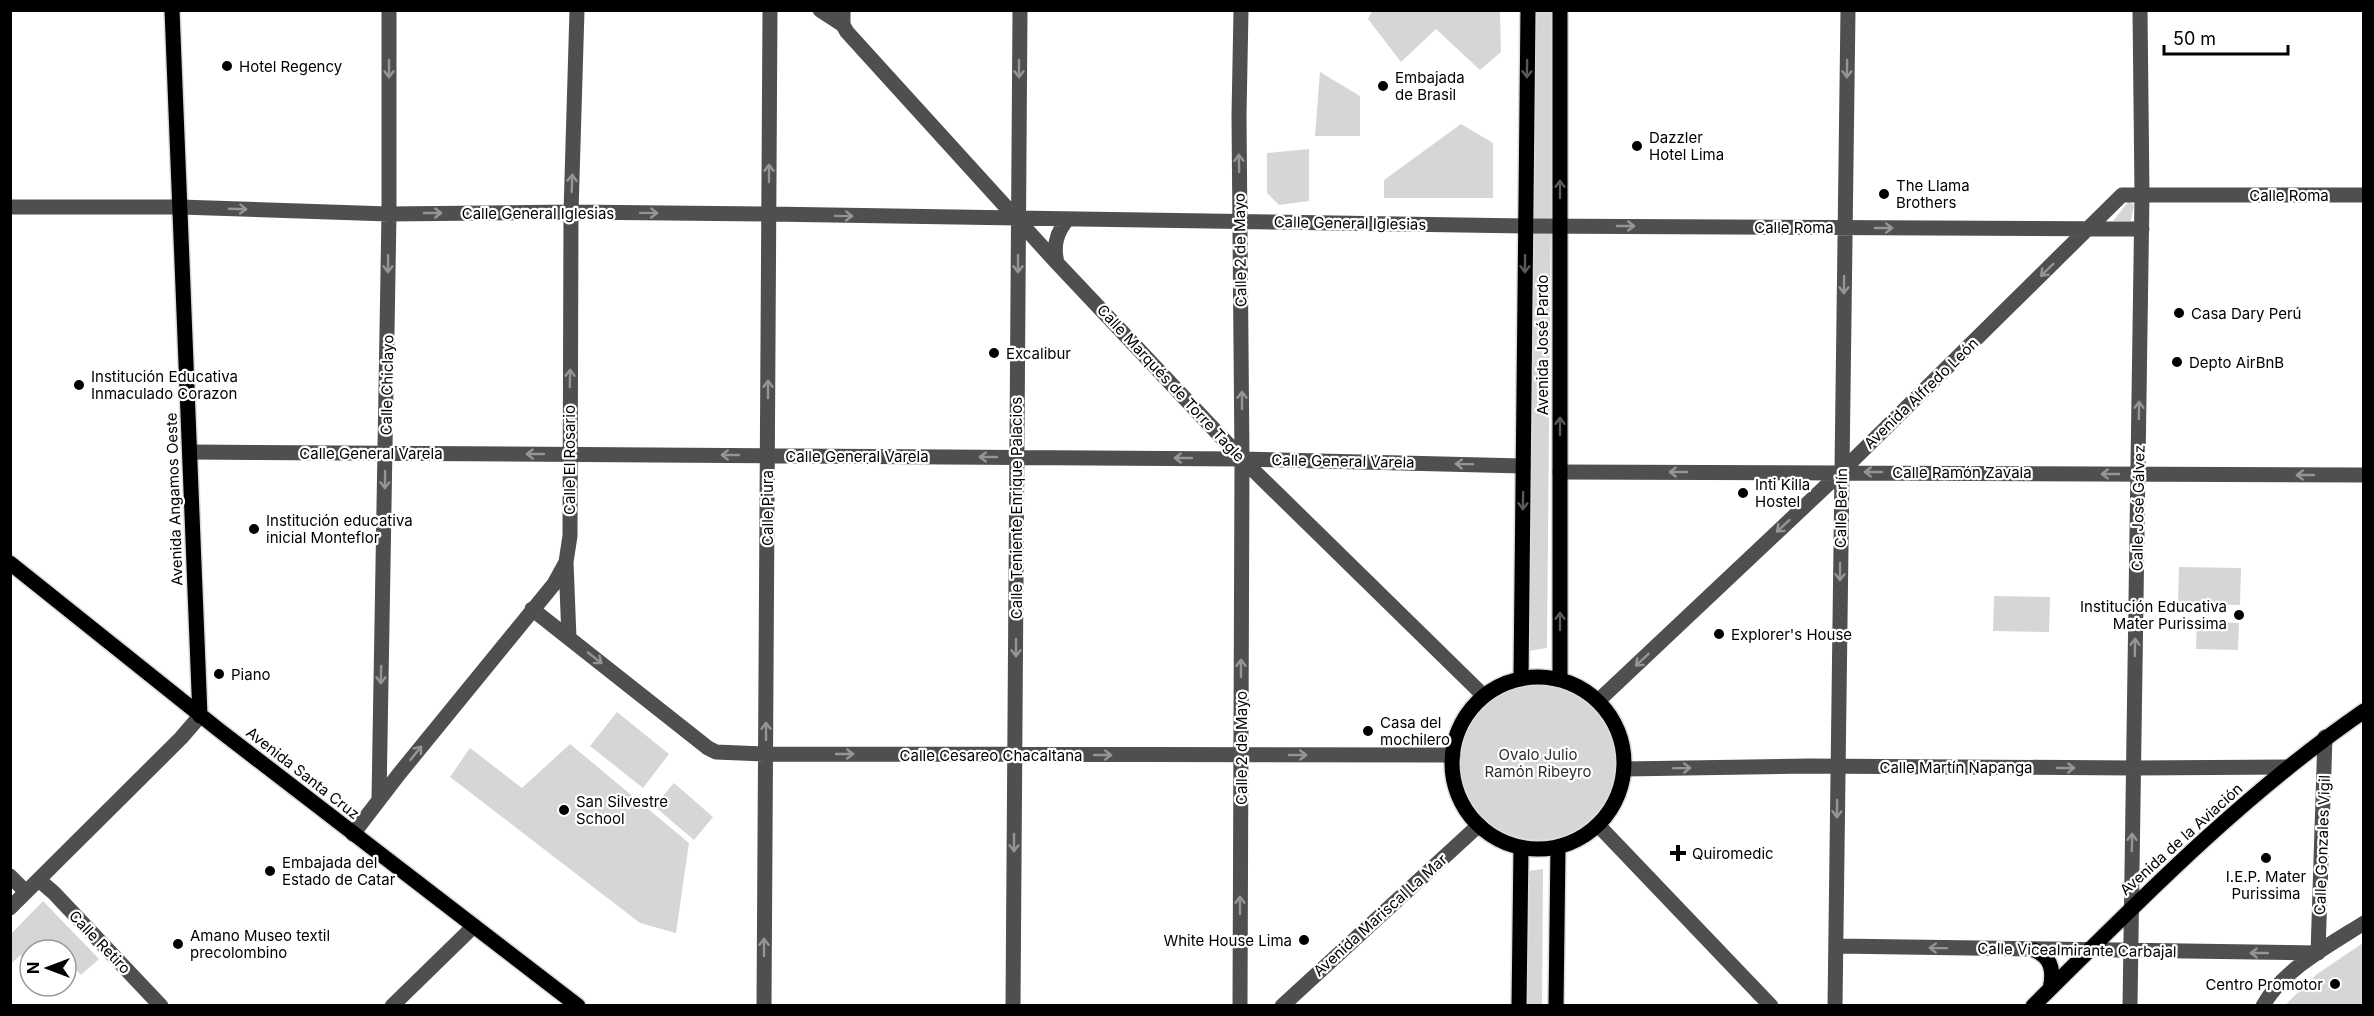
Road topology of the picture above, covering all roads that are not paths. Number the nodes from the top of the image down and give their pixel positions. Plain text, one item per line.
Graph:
1 (172, 10) edge
2 (389, 10) edge
3 (577, 10) edge
4 (770, 10) edge
5 (820, 10) edge
6 (1020, 10) edge
7 (1241, 10) edge
8 (1528, 10) edge
9 (1560, 10) edge
10 (1848, 10) edge
11 (2140, 10) edge
12 (843, 17) edge
13 (1018, 188) junction
14 (991, 191) junction
15 (2142, 195) junction
16 (2364, 195) edge
17 (10, 207) edge
18 (180, 207) junction
19 (571, 212) junction
20 (389, 214) junction
21 (769, 214) junction
22 (1018, 219) junction
23 (1066, 220) junction
24 (1240, 222) junction
25 (1525, 226) junction
26 (1560, 226) junction
27 (1845, 228) junction
28 (2064, 229) junction
29 (2088, 229) junction
30 (2142, 229) junction
31 (2073, 245) junction
32 (1057, 263) junction
33 (190, 452) junction
34 (386, 453) junction
35 (569, 454) junction
36 (767, 456) junction
37 (1017, 457) junction
38 (1242, 459) junction
39 (1523, 466) junction
40 (1560, 472) junction
41 (1841, 472) junction
42 (2138, 474) junction
43 (2364, 476) edge
44 (1264, 480) junction
45 (1242, 490) junction
46 (566, 562) junction
47 (10, 563) edge
48 (532, 609) junction
49 (569, 638) junction
50 (1521, 678) junction
51 (1560, 680) junction
52 (1484, 696) junction
53 (1598, 702) junction
54 (2364, 711) edge
55 (200, 716) junction
56 (2325, 737) junction
57 (766, 754) junction
58 (1015, 755) junction
59 (1241, 755) junction
60 (1453, 755) junction
61 (380, 759) junction
62 (1838, 766) junction
63 (2288, 767) junction
64 (2133, 768) junction
65 (1624, 769) junction
66 (399, 774) junction
67 (379, 799) junction
68 (1479, 825) junction
69 (1598, 825) junction
70 (353, 834) junction
71 (1558, 847) junction
72 (1521, 848) junction
73 (10, 876) edge
74 (39, 880) junction
75 (26, 892) junction
76 (10, 908) edge
77 (2131, 909) junction
78 (2364, 923) edge
79 (474, 926) junction
80 (1836, 946) junction
81 (2034, 950) junction
82 (2089, 951) junction
83 (2130, 952) junction
84 (2318, 953) junction
85 (2050, 989) junction
86 (161, 1005) edge
87 (392, 1005) edge
88 (578, 1005) edge
89 (764, 1005) edge
90 (1013, 1005) edge
91 (1240, 1005) edge
92 (1281, 1005) edge
93 (1519, 1005) edge
94 (1556, 1005) edge
95 (1771, 1005) edge
96 (1835, 1005) edge
97 (2033, 1005) edge
98 (2130, 1005) edge
99 (2263, 1005) edge

1 - 18 main road, Avenida Angamos Oeste
2 -> 20 street, Calle Chiclayo
19 -> 3 street, Calle El Rosario
21 -> 4 street, Calle Piura
5 - 12 street, Calle Marqués de Torre Tagle
6 -> 13 street, Calle Teniente Enrique Palacios
24 -> 7 street, Calle 2 de Mayo
8 -> 25 main road, Avenida José Pardo
26 -> 9 main road, Avenida José Pardo
10 -> 27 street, Calle Berlín
11 - 15 street, Calle José Gálvez
12 - 14 street, Calle Marqués de Torre Tagle
13 - 14 street
13 - 22 street, Calle Teniente Enrique Palacios
14 - 22 street, Calle Marqués de Torre Tagle
15 - 16 street, Calle Roma
15 - 29 street, Avenida Alfredo León
15 - 30 street, Calle José Gálvez
17 - 18 street, Calle General Iglesias
18 -> 20 street, Calle General Iglesias
18 - 33 main road, Avenida Angamos Oeste
20 -> 19 street, Calle General Iglesias
19 -> 21 street, Calle General Iglesias
35 -> 19 street, Calle El Rosario
20 -> 34 street, Calle Chiclayo
21 -> 22 street, Calle General Iglesias
36 -> 21 street, Calle Piura
22 - 23 street, Calle General Iglesias
22 - 32 street, Calle Marqués de Torre Tagle
22 -> 37 street, Calle Teniente Enrique Palacios
23 - 24 street, Calle General Iglesias
23 - 32 street
24 - 25 street, Calle General Iglesias
38 -> 24 street, Calle 2 de Mayo
25 - 26 street, Calle Roma
25 -> 39 main road, Avenida José Pardo
26 -> 27 street, Calle Roma
40 -> 26 main road, Avenida José Pardo
27 -> 28 street, Calle Roma
27 -> 41 street, Calle Berlín
28 - 29 street, Calle Roma
28 - 31 street
29 - 30 street, Calle Roma
29 - 31 street, Avenida Alfredo León
42 -> 30 street, Calle José Gálvez
31 -> 41 street, Avenida Alfredo León
32 - 38 street, Calle Marqués de Torre Tagle
33 - 34 street, Calle General Varela
33 - 55 main road, Avenida Angamos Oeste
35 -> 34 street, Calle General Varela
34 -> 61 street, Calle Chiclayo
36 -> 35 street, Calle General Varela
35 - 46 street, Calle El Rosario
37 -> 36 street, Calle General Varela
57 -> 36 street, Calle Piura
38 -> 37 street, Calle General Varela
37 -> 58 street, Calle Teniente Enrique Palacios
39 -> 38 street, Calle General Varela
38 - 44 street, Calle Marqués de Torre Tagle
38 - 45 street, Calle 2 de Mayo
39 -> 50 main road, Avenida José Pardo
41 -> 40 street, Calle Ramón Zavala
51 -> 40 main road, Avenida José Pardo
42 -> 41 street, Calle Ramón Zavala
41 -> 53 street, Avenida Alfredo León
41 -> 62 street, Calle Berlín
43 -> 42 street, Calle Ramón Zavala
64 -> 42 street, Calle José Gálvez
44 - 45 street
44 - 52 street, Calle Marqués de Torre Tagle
59 -> 45 street, Calle 2 de Mayo
46 - 48 street, Calle El Rosario
46 - 49 street
47 - 55 main road, Avenida Santa Cruz
48 - 49 street, Calle Cesareo Chacaltana
66 -> 48 street, Calle El Rosario
49 -> 57 street, Calle Cesareo Chacaltana
50 - 51 main road
50 - 52 main road
51 - 53 main road
52 - 60 main road
53 - 65 main road
54 - 56 main road, Avenida de la Aviación
55 - 70 main road, Avenida Santa Cruz
55 - 74 street
56 - 63 main road, Avenida de la Aviación
56 - 84 street, Calle Gonzales Vigil
57 -> 58 street, Calle Cesareo Chacaltana
89 -> 57 street, Calle Piura
58 -> 59 street, Calle Cesareo Chacaltana
58 -> 90 street, Calle Teniente Enrique Palacios
59 -> 60 street, Calle Cesareo Chacaltana
91 -> 59 street, Calle 2 de Mayo
60 - 68 main road
61 - 66 street
61 - 67 street, Calle Chiclayo
62 -> 64 street, Calle Martín Napanga
65 -> 62 street, Calle Martín Napanga
62 -> 80 street, Calle Berlín
63 - 64 street, Calle Martín Napanga
63 - 77 main road, Avenida de la Aviación
77 -> 64 street, Calle José Gálvez
65 - 69 main road
66 - 67 street, Calle El Rosario
67 - 70 street, Calle El Rosario
68 - 72 main road
68 - 92 street, Avenida Mariscal La Mar
69 - 71 main road
69 - 95 street
70 - 79 main road, Avenida Santa Cruz
71 - 72 main road
71 - 94 main road
72 - 93 main road
73 - 75 street
74 - 75 street
74 - 86 street, Calle Retiro
75 - 76 street
77 - 82 main road, Avenida de la Aviación
77 - 83 street, Calle José Gálvez
78 - 84 street
79 - 87 street
79 - 88 main road, Avenida Santa Cruz
81 -> 80 street, Calle Vicealmirante Carbajal
80 - 96 street, Calle Berlín
81 - 82 street, Calle Vicealmirante Carbajal
81 - 85 main road
82 - 83 street, Calle Vicealmirante Carbajal
82 - 85 main road, Avenida de la Aviación
84 -> 83 street, Calle Vicealmirante Carbajal
83 - 98 street, Calle José Gálvez
84 - 99 street
85 - 97 main road, Avenida de la Aviación

